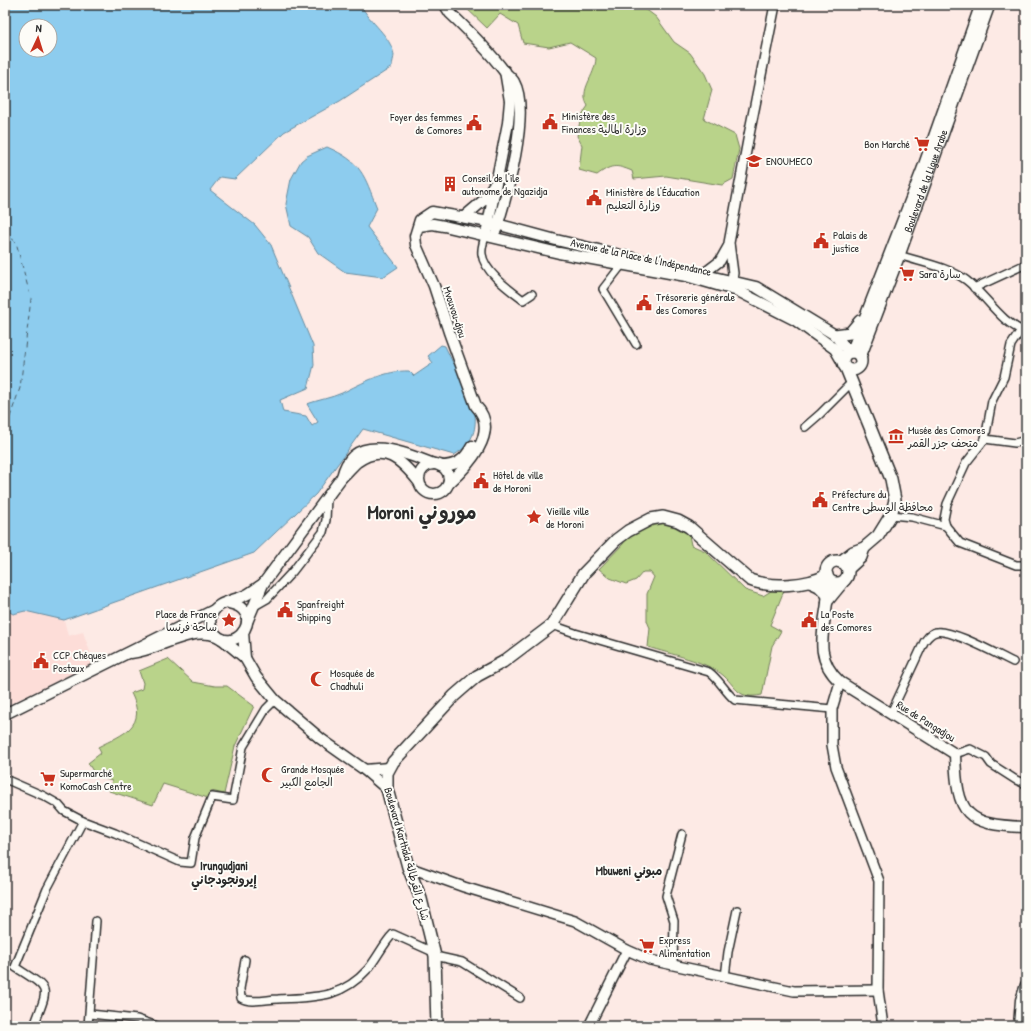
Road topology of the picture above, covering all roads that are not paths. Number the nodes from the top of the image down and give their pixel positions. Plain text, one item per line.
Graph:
1 (445, 5) edge
2 (775, 5) edge
3 (984, 9) edge
4 (505, 72) junction
5 (498, 173) junction
6 (464, 217) junction
7 (493, 223) junction
8 (419, 226) junction
9 (490, 236) junction
10 (729, 243) junction
11 (895, 254) junction
12 (625, 260) junction
13 (1026, 264) edge
14 (702, 278) junction
15 (732, 285) junction
16 (974, 288) junction
17 (532, 294) dead end
18 (869, 305) junction
19 (1023, 331) edge
20 (835, 335) junction
21 (636, 344) dead end
22 (855, 357) junction
23 (844, 365) junction
24 (852, 382) junction
25 (859, 398) junction
26 (476, 406) junction
27 (805, 426) dead end
28 (985, 439) junction
29 (1026, 441) edge
30 (437, 465) junction
31 (342, 477) junction
32 (419, 482) junction
33 (448, 484) junction
34 (327, 497) junction
35 (891, 515) junction
36 (946, 526) junction
37 (1026, 565) edge
38 (844, 570) junction
39 (827, 576) junction
40 (810, 582) junction
41 (263, 584) junction
42 (827, 598) junction
43 (229, 603) junction
44 (253, 607) junction
45 (214, 610) junction
46 (247, 622) junction
47 (552, 625) junction
48 (244, 632) junction
49 (220, 638) junction
50 (128, 653) junction
51 (245, 658) junction
52 (1013, 662) dead end
53 (840, 682) junction
54 (275, 700) junction
55 (832, 709) junction
56 (891, 713) junction
57 (5, 714) edge
58 (955, 754) junction
59 (389, 768) junction
60 (366, 770) junction
61 (5, 779) edge
62 (1026, 784) edge
63 (387, 789) junction
64 (83, 821) junction
65 (1026, 827) edge
66 (682, 834) dead end
67 (408, 867) junction
68 (738, 910) dead end
69 (96, 921) dead end
70 (627, 950) junction
71 (434, 954) junction
72 (245, 960) dead end
73 (673, 965) junction
74 (725, 977) junction
75 (1026, 985) edge
76 (878, 990) junction
77 (520, 998) dead end
78 (90, 1014) junction
79 (34, 1026) edge
80 (88, 1026) edge
81 (156, 1026) edge
82 (437, 1026) edge
83 (589, 1026) edge
84 (883, 1026) edge
85 (1019, 1026) edge

1 - 4 main road
2 - 10 street
3 - 11 main road, Boulevard de la Ligue Arabe
4 - 5 main road
4 - 7 main road
5 - 6 main road
5 - 7 main road
6 - 7 main road
6 - 8 main road
7 - 9 main road
7 - 12 main road, Avenue de la Place de l'Indépendance
8 - 9 main road
8 - 26 main road, Mvouvou-djou
9 - 12 main road, Avenue de la Place de l'Indépendance
9 - 17 street
10 - 14 street
10 - 15 street
11 - 16 street
11 - 18 main road, Boulevard de la Ligue Arabe
11 - 22 main road, Boulevard de la Ligue Arabe
12 - 14 main road, Avenue de la Place de l'Indépendance
12 - 21 street
13 - 16 street
14 - 15 main road, Avenue de la Place de l'Indépendance
15 - 20 main road, Avenue de la Place de l'Indépendance
15 - 23 main road, Avenue de la Place de l'Indépendance
16 - 19 street
18 - 20 main road
18 - 22 main road, Boulevard de la Ligue Arabe
19 - 28 street
20 - 22 main road, Avenue de la Place de l'Indépendance
22 - 23 main road
22 - 23 main road
22 - 25 main road
23 - 24 main road
24 - 25 main road
24 - 27 street
25 - 35 main road
26 - 30 main road, Mvouvou-djou
26 - 33 main road, Mvouvou-djou
28 - 29 street
28 - 36 street
30 - 31 main road
30 - 32 main road
30 - 33 main road
31 - 32 main road
31 - 34 main road
32 - 33 main road
34 - 41 main road
34 - 44 street
35 - 36 street
35 - 38 main road
36 - 37 street
38 - 39 main road
38 - 39 main road
38 - 42 main road
39 - 40 main road
39 - 42 main road, Rue de Pangadjou
40 - 42 main road
40 - 47 main road
41 - 43 main road
41 - 44 main road
42 - 53 main road, Rue de Pangadjou
43 - 45 main road
43 - 46 main road
44 - 46 main road
45 - 49 main road
45 - 50 main road
46 - 48 main road
47 - 55 street
47 - 59 main road
48 - 49 main road
48 - 51 main road
49 - 50 main road
49 - 51 main road
50 - 57 main road
51 - 54 main road
52 - 56 street
53 - 55 street
53 - 56 main road, Rue de Pangadjou
54 - 60 main road
54 - 64 street
55 - 76 street
56 - 58 main road, Rue de Pangadjou
58 - 62 street
58 - 65 main road, Rue de Pangadjou
59 - 60 main road
59 - 63 main road, Boulevard Karthala شارع القرطالة
60 - 63 main road
61 - 64 street
63 - 67 main road, Boulevard Karthala شارع القرطالة
64 - 79 street
66 - 73 street
67 - 70 street
67 - 71 main road, Boulevard Karthala شارع القرطالة
68 - 74 street
69 - 78 street
70 - 73 street
70 - 83 street
71 - 72 street
71 - 77 street
71 - 82 main road, Boulevard Karthala شارع القرطالة
73 - 74 street
74 - 76 street
75 - 85 main road
76 - 84 street
78 - 80 street
78 - 81 street

